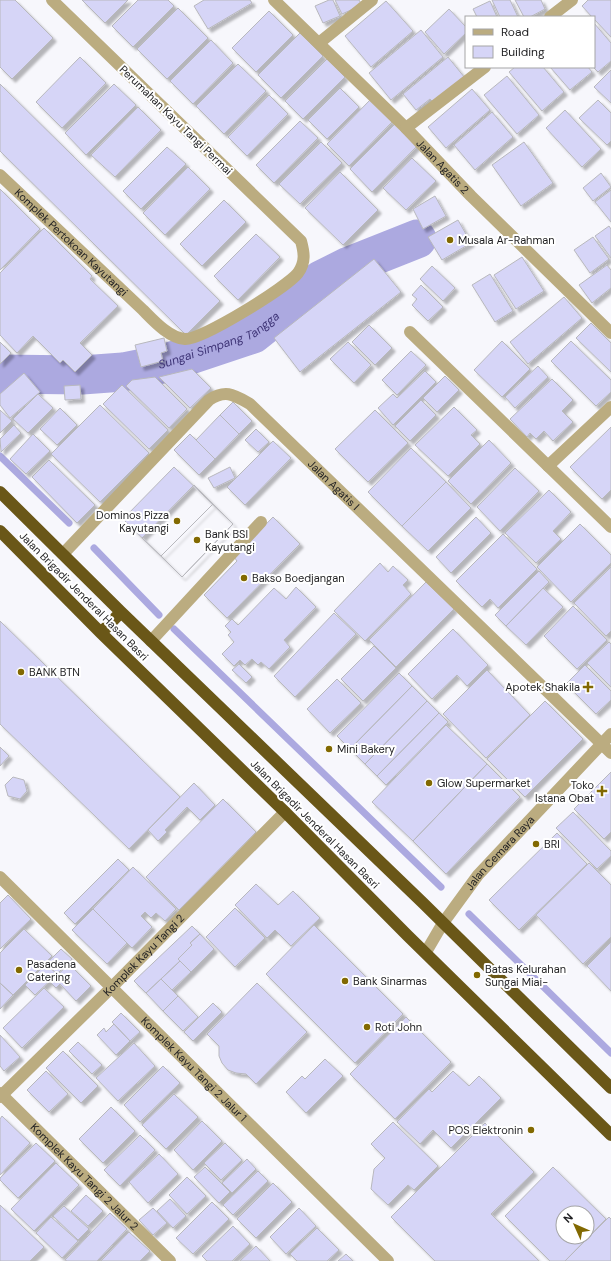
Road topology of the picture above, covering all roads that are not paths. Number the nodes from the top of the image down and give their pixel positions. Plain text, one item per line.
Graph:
1 (52, 0) edge
2 (274, 0) edge
3 (372, 0) edge
4 (572, 0) edge
5 (551, 16) edge
6 (319, 43) junction
7 (484, 68) edge
8 (406, 128) junction
9 (0, 175) edge
10 (301, 241) joint
11 (410, 332) dead end
12 (611, 333) edge
13 (611, 407) edge
14 (548, 466) junction
15 (0, 492) edge
16 (261, 522) dead end
17 (611, 527) edge
18 (0, 531) edge
19 (63, 554) junction
20 (121, 612) junction
21 (101, 633) junction
22 (150, 641) junction
23 (611, 734) edge
24 (602, 744) junction
25 (611, 753) edge
26 (285, 812) junction
27 (0, 877) edge
28 (443, 923) junction
29 (426, 952) junction
30 (111, 988) junction
31 (611, 1088) edge
32 (1, 1095) edge
33 (611, 1135) edge
34 (170, 1261) edge
35 (388, 1261) edge

1 - 10 street, Perumahan Kayu Tangi Permai
2 - 6 street, Jalan Agatis 2
3 - 6 street
4 - 5 street
6 - 8 street, Jalan Agatis 2
7 - 8 street
8 - 12 street, Jalan Agatis 2
9 - 10 street, Komplek Pertokoan Kayutangi
11 - 14 street
13 - 14 street
14 - 17 street
15 - 19 highway, Jalan Brigadir Jenderal Hasan Basri
16 - 22 street
18 - 21 highway, Jalan Brigadir Jenderal Hasan Basri
19 - 20 highway, Jalan Brigadir Jenderal Hasan Basri
19 - 24 street, Jalan Agatis I
20 - 21 highway
20 - 22 highway, Jalan Brigadir Jenderal Hasan Basri
21 - 26 highway, Jalan Brigadir Jenderal Hasan Basri
22 - 28 highway, Jalan Brigadir Jenderal Hasan Basri
23 - 24 street, Jalan Cemara Raya
24 - 25 street, Jalan Agatis I
24 - 28 street, Jalan Cemara Raya
26 - 29 highway, Jalan Brigadir Jenderal Hasan Basri
26 - 30 street, Komplek Kayu Tangi 2
27 - 30 street, Komplek Kayu Tangi 2 Jalur 1
28 - 29 street, Jalan Cemara Raya
28 - 31 highway, Jalan Brigadir Jenderal Hasan Basri
29 - 33 highway, Jalan Brigadir Jenderal Hasan Basri
30 - 32 street, Komplek Kayu Tangi 2
30 - 35 street, Komplek Kayu Tangi 2 Jalur 1
32 - 34 street, Komplek Kayu Tangi 2 Jalur 2

